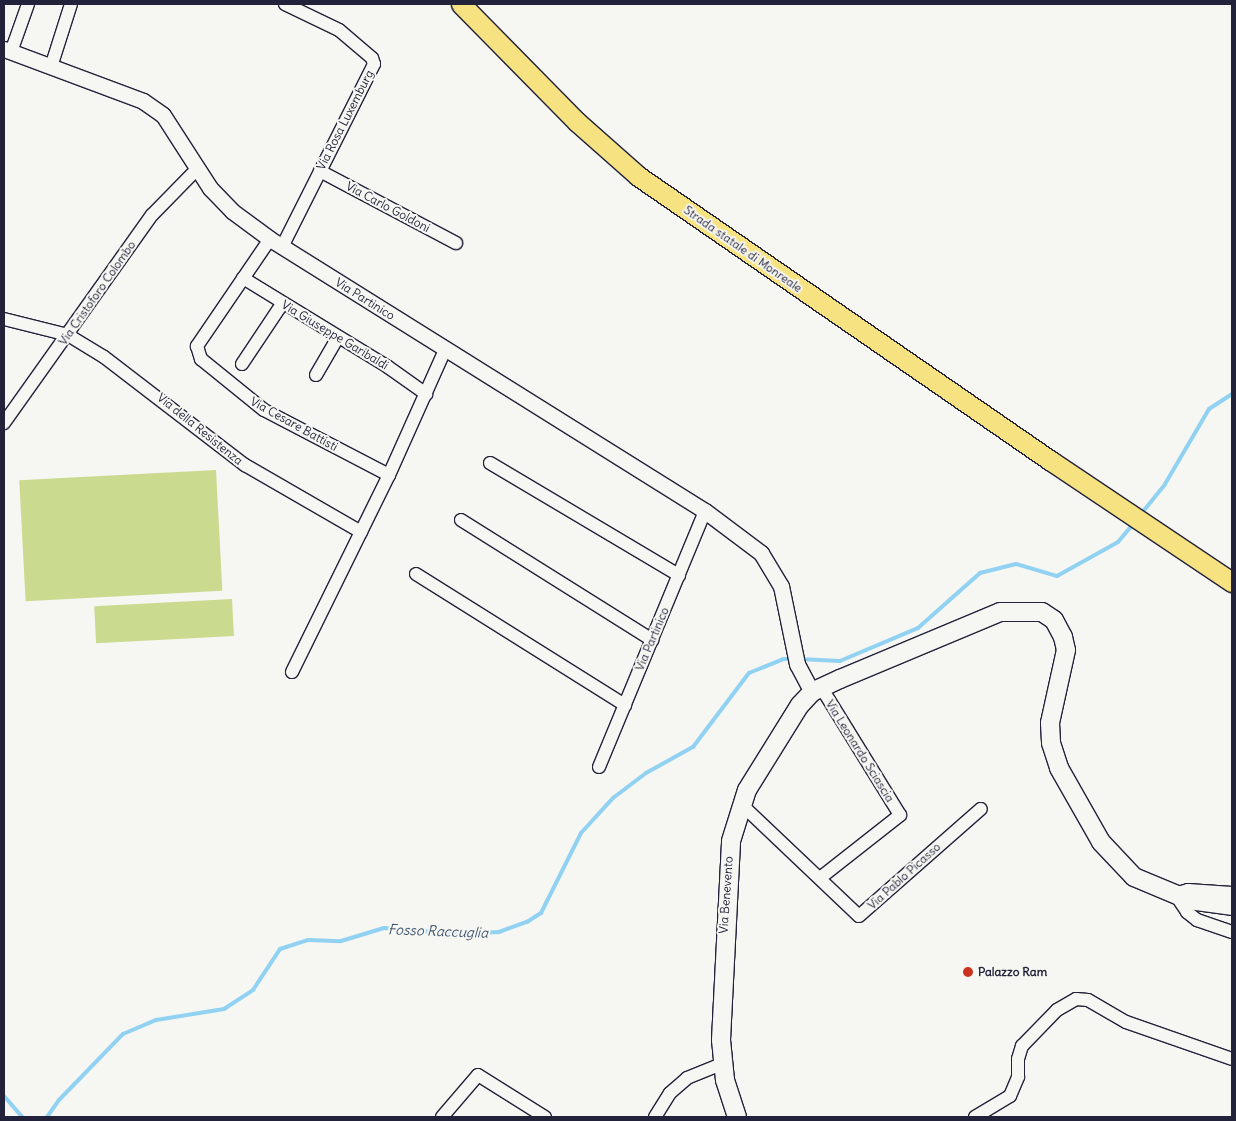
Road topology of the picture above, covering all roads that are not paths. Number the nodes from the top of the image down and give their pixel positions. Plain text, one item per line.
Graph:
1 (28, 4) edge
2 (71, 4) edge
3 (284, 4) edge
4 (462, 4) edge
5 (8, 50) edge
6 (52, 67) junction
7 (197, 169) junction
8 (320, 171) junction
9 (276, 243) junction
10 (456, 243) dead end
11 (243, 278) junction
12 (282, 304) junction
13 (4, 319) edge
14 (68, 335) junction
15 (338, 336) junction
16 (446, 350) junction
17 (242, 364) dead end
18 (316, 375) dead end
19 (426, 394) junction
20 (4, 423) edge
21 (490, 463) dead end
22 (389, 475) junction
23 (705, 510) junction
24 (461, 520) dead end
25 (361, 532) junction
26 (416, 574) dead end
27 (679, 575) junction
28 (1232, 582) edge
29 (652, 640) junction
30 (292, 672) dead end
31 (816, 690) junction
32 (625, 705) junction
33 (599, 768) dead end
34 (742, 805) junction
35 (981, 809) dead end
36 (820, 878) junction
37 (1232, 893) edge
38 (1175, 894) junction
39 (1232, 906) edge
40 (1232, 932) edge
41 (1232, 1059) edge
42 (722, 1064) junction
43 (442, 1117) edge
44 (545, 1117) edge
45 (655, 1117) edge
46 (737, 1117) edge
47 (976, 1117) edge

1 - 5 street
2 - 6 street
3 - 8 street, Via Rosa Luxemburg
4 - 28 main road, Strada statale di Monreale
5 - 6 street, Via Partinico
6 - 7 street, Via Partinico
7 - 9 street, Via Partinico
7 - 14 street, Via Cristoforo Colombo
8 - 9 street, Via Rosa Luxemburg
8 - 10 street, Via Carlo Goldoni
9 - 11 street, Via Cesare Battisti
9 - 16 street, Via Partinico
11 - 12 street, Via Giuseppe Garibaldi
11 - 22 street, Via Cesare Battisti
12 - 15 street, Via Giuseppe Garibaldi
12 - 17 street
13 - 14 street, Via della Resistenza
14 - 20 street, Via Cristoforo Colombo
14 - 25 street, Via della Resistenza
15 - 18 street
15 - 19 street, Via Giuseppe Garibaldi
16 - 19 street
16 - 23 street, Via Partinico
19 - 22 street
21 - 27 street
22 - 25 street
23 - 27 street, Via Partinico
23 - 31 street, Via Partinico
24 - 29 street
25 - 30 street
26 - 32 street
27 - 29 street, Via Partinico
29 - 32 street, Via Partinico
31 - 34 main road, Via Benevento
31 - 36 street, Via Leonardo Sciascia
31 - 38 main road
32 - 33 street, Via Partinico
34 - 36 street, Via Pablo Picasso
34 - 42 main road, Via Benevento
35 - 36 street, Via Pablo Picasso
37 - 38 street
38 - 39 main road
38 - 40 street
41 - 47 street
42 - 45 street
42 - 46 main road, Via Benevento
43 - 44 street

